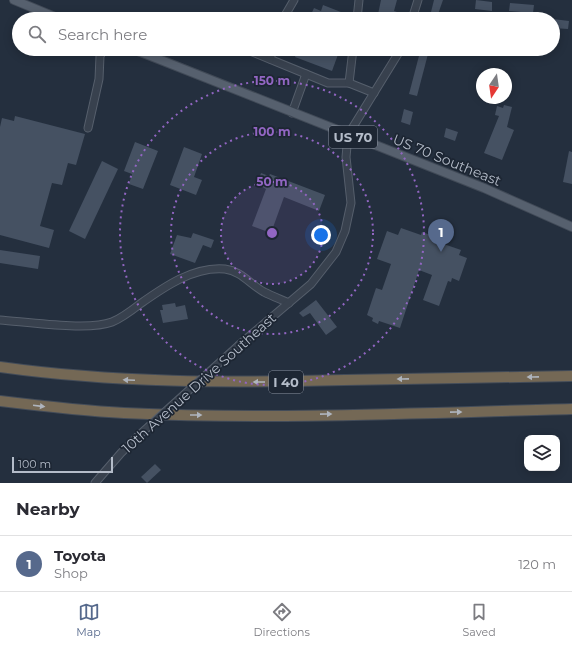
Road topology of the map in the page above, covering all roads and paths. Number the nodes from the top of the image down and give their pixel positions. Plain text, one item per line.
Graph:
1 (14, 0) edge
2 (294, 0) edge
3 (359, 0) edge
4 (418, 0) edge
5 (43, 12) edge
6 (287, 12) edge
7 (358, 12) edge
8 (414, 12) edge
9 (100, 56) edge
10 (150, 56) edge
11 (262, 56) edge
12 (271, 56) edge
13 (353, 56) edge
14 (397, 56) edge
15 (270, 59) junction
16 (306, 74) junction
17 (349, 83) junction
18 (374, 93) junction
19 (292, 113) junction
20 (88, 128) dead end
21 (348, 135) junction
22 (572, 227) edge
23 (289, 303) junction
24 (0, 320) edge
25 (0, 367) edge
26 (572, 376) edge
27 (0, 401) edge
28 (572, 410) edge
29 (95, 483) edge

1 - 5 main road
2 - 6 street
3 - 7 street
4 - 8 street
9 - 20 street
10 - 19 main road, US 70 Southeast / US 70
11 - 15 street
12 - 15 street
13 - 17 street
14 - 18 street
15 - 16 street
16 - 17 street
16 - 19 street
17 - 18 street
18 - 21 street
19 - 21 main road, US 70 Southeast / US 70
21 - 22 main road, US 70 Southeast / US 70
21 - 23 street, 10th Avenue Drive Southeast
23 - 24 street
23 - 29 street, 10th Avenue Drive Southeast, bridge
26 -> 25 highway, I 40
27 -> 28 highway

